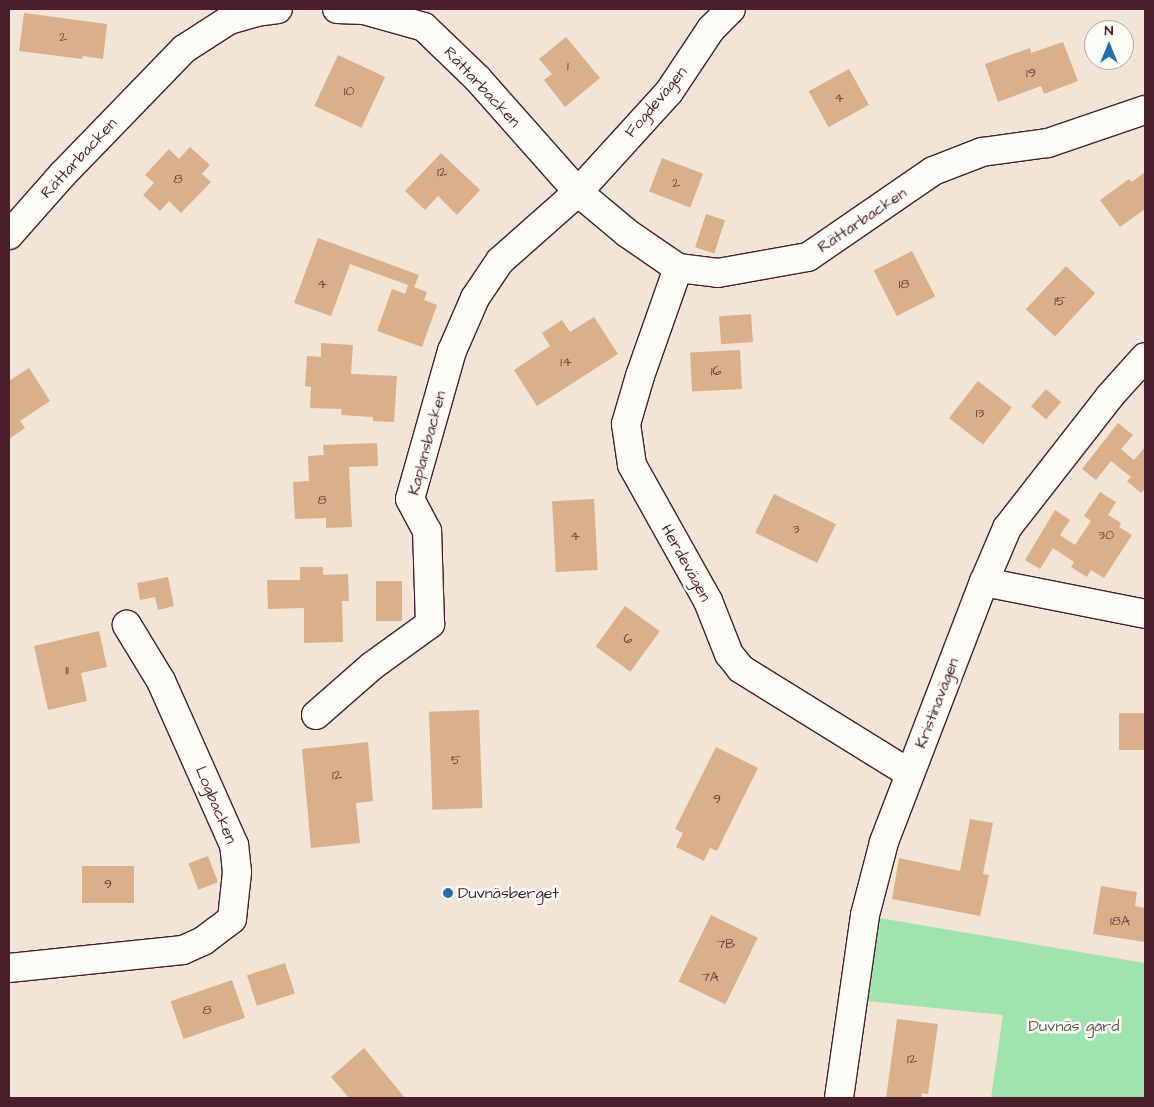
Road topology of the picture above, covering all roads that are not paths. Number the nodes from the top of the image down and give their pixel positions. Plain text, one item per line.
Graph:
1 (278, 9) edge
2 (337, 9) edge
3 (731, 9) edge
4 (424, 18) edge
5 (1145, 110) edge
6 (578, 192) junction
7 (9, 235) edge
8 (678, 268) junction
9 (1145, 357) edge
10 (984, 582) junction
11 (1145, 614) edge
12 (127, 625) dead end
13 (316, 715) dead end
14 (909, 773) junction
15 (9, 968) edge
16 (839, 1098) edge

1 - 7 street, Rättarbacken
2 - 4 street, Rättarbacken
3 - 6 street, Fogdevägen
4 - 6 street, Rättarbacken
5 - 8 street, Rättarbacken
6 - 8 street, Rättarbacken
6 - 13 street, Kaplansbacken
8 - 14 street, Herdevägen
9 - 10 street, Kristinavägen
10 - 11 street
10 - 14 street, Kristinavägen
12 - 15 street, Logbacken
14 - 16 street, Kristinavägen

